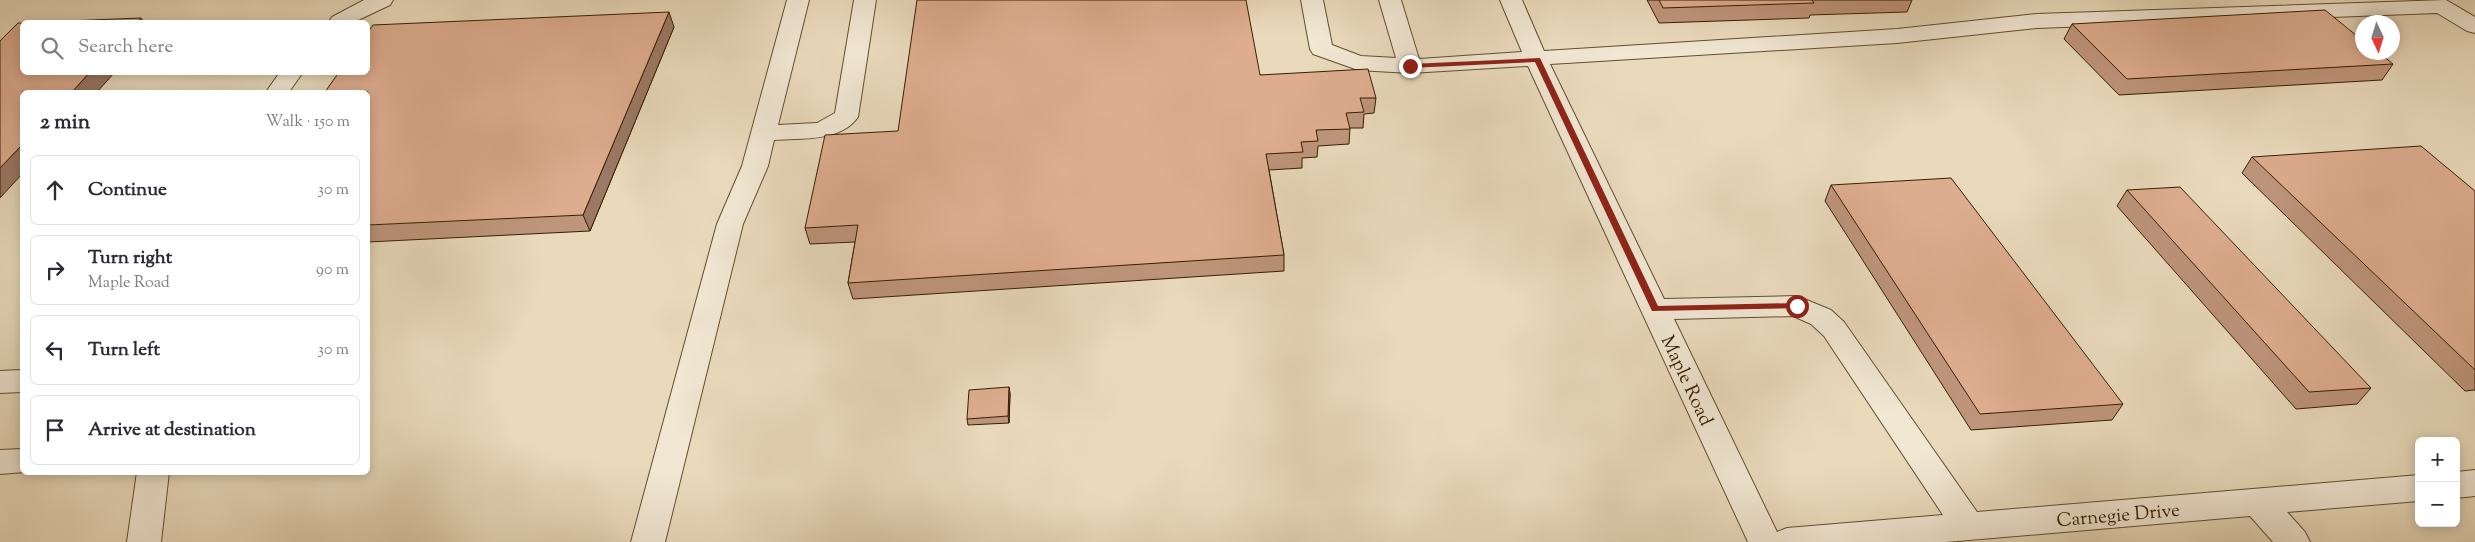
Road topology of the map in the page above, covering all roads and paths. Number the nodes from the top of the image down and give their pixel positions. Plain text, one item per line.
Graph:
1 (382, 0) edge
2 (798, 0) edge
3 (865, 0) edge
4 (1312, 0) edge
5 (1390, 0) edge
6 (1511, 0) edge
7 (2436, 3) edge
8 (343, 20) edge
9 (2475, 26) edge
10 (1537, 60) junction
11 (1410, 66) junction
12 (290, 75) edge
13 (278, 90) edge
14 (763, 133) junction
15 (1655, 309) junction
16 (20, 381) edge
17 (0, 382) edge
18 (20, 461) edge
19 (0, 462) edge
20 (153, 475) edge
21 (2475, 484) edge
22 (2460, 485) edge
23 (2415, 488) edge
24 (2258, 502) junction
25 (1988, 531) edge
26 (144, 542) edge
27 (648, 542) edge
28 (1765, 542) edge
29 (1787, 542) edge
30 (2293, 542) edge

1 - 8 street
2 - 14 street
3 - 14 street
4 - 11 street
5 - 11 street
6 - 10 street, Maple Road
7 - 9 street
7 - 10 street
10 - 11 street
10 - 15 street, Maple Road
12 - 13 street
14 - 27 street
15 - 25 street
15 - 28 street, Maple Road
16 - 17 street
18 - 19 street
20 - 26 street
21 - 22 street
23 - 24 street, Carnegie Drive
24 - 25 street, Carnegie Drive
24 - 30 street
25 - 29 street, Carnegie Drive

